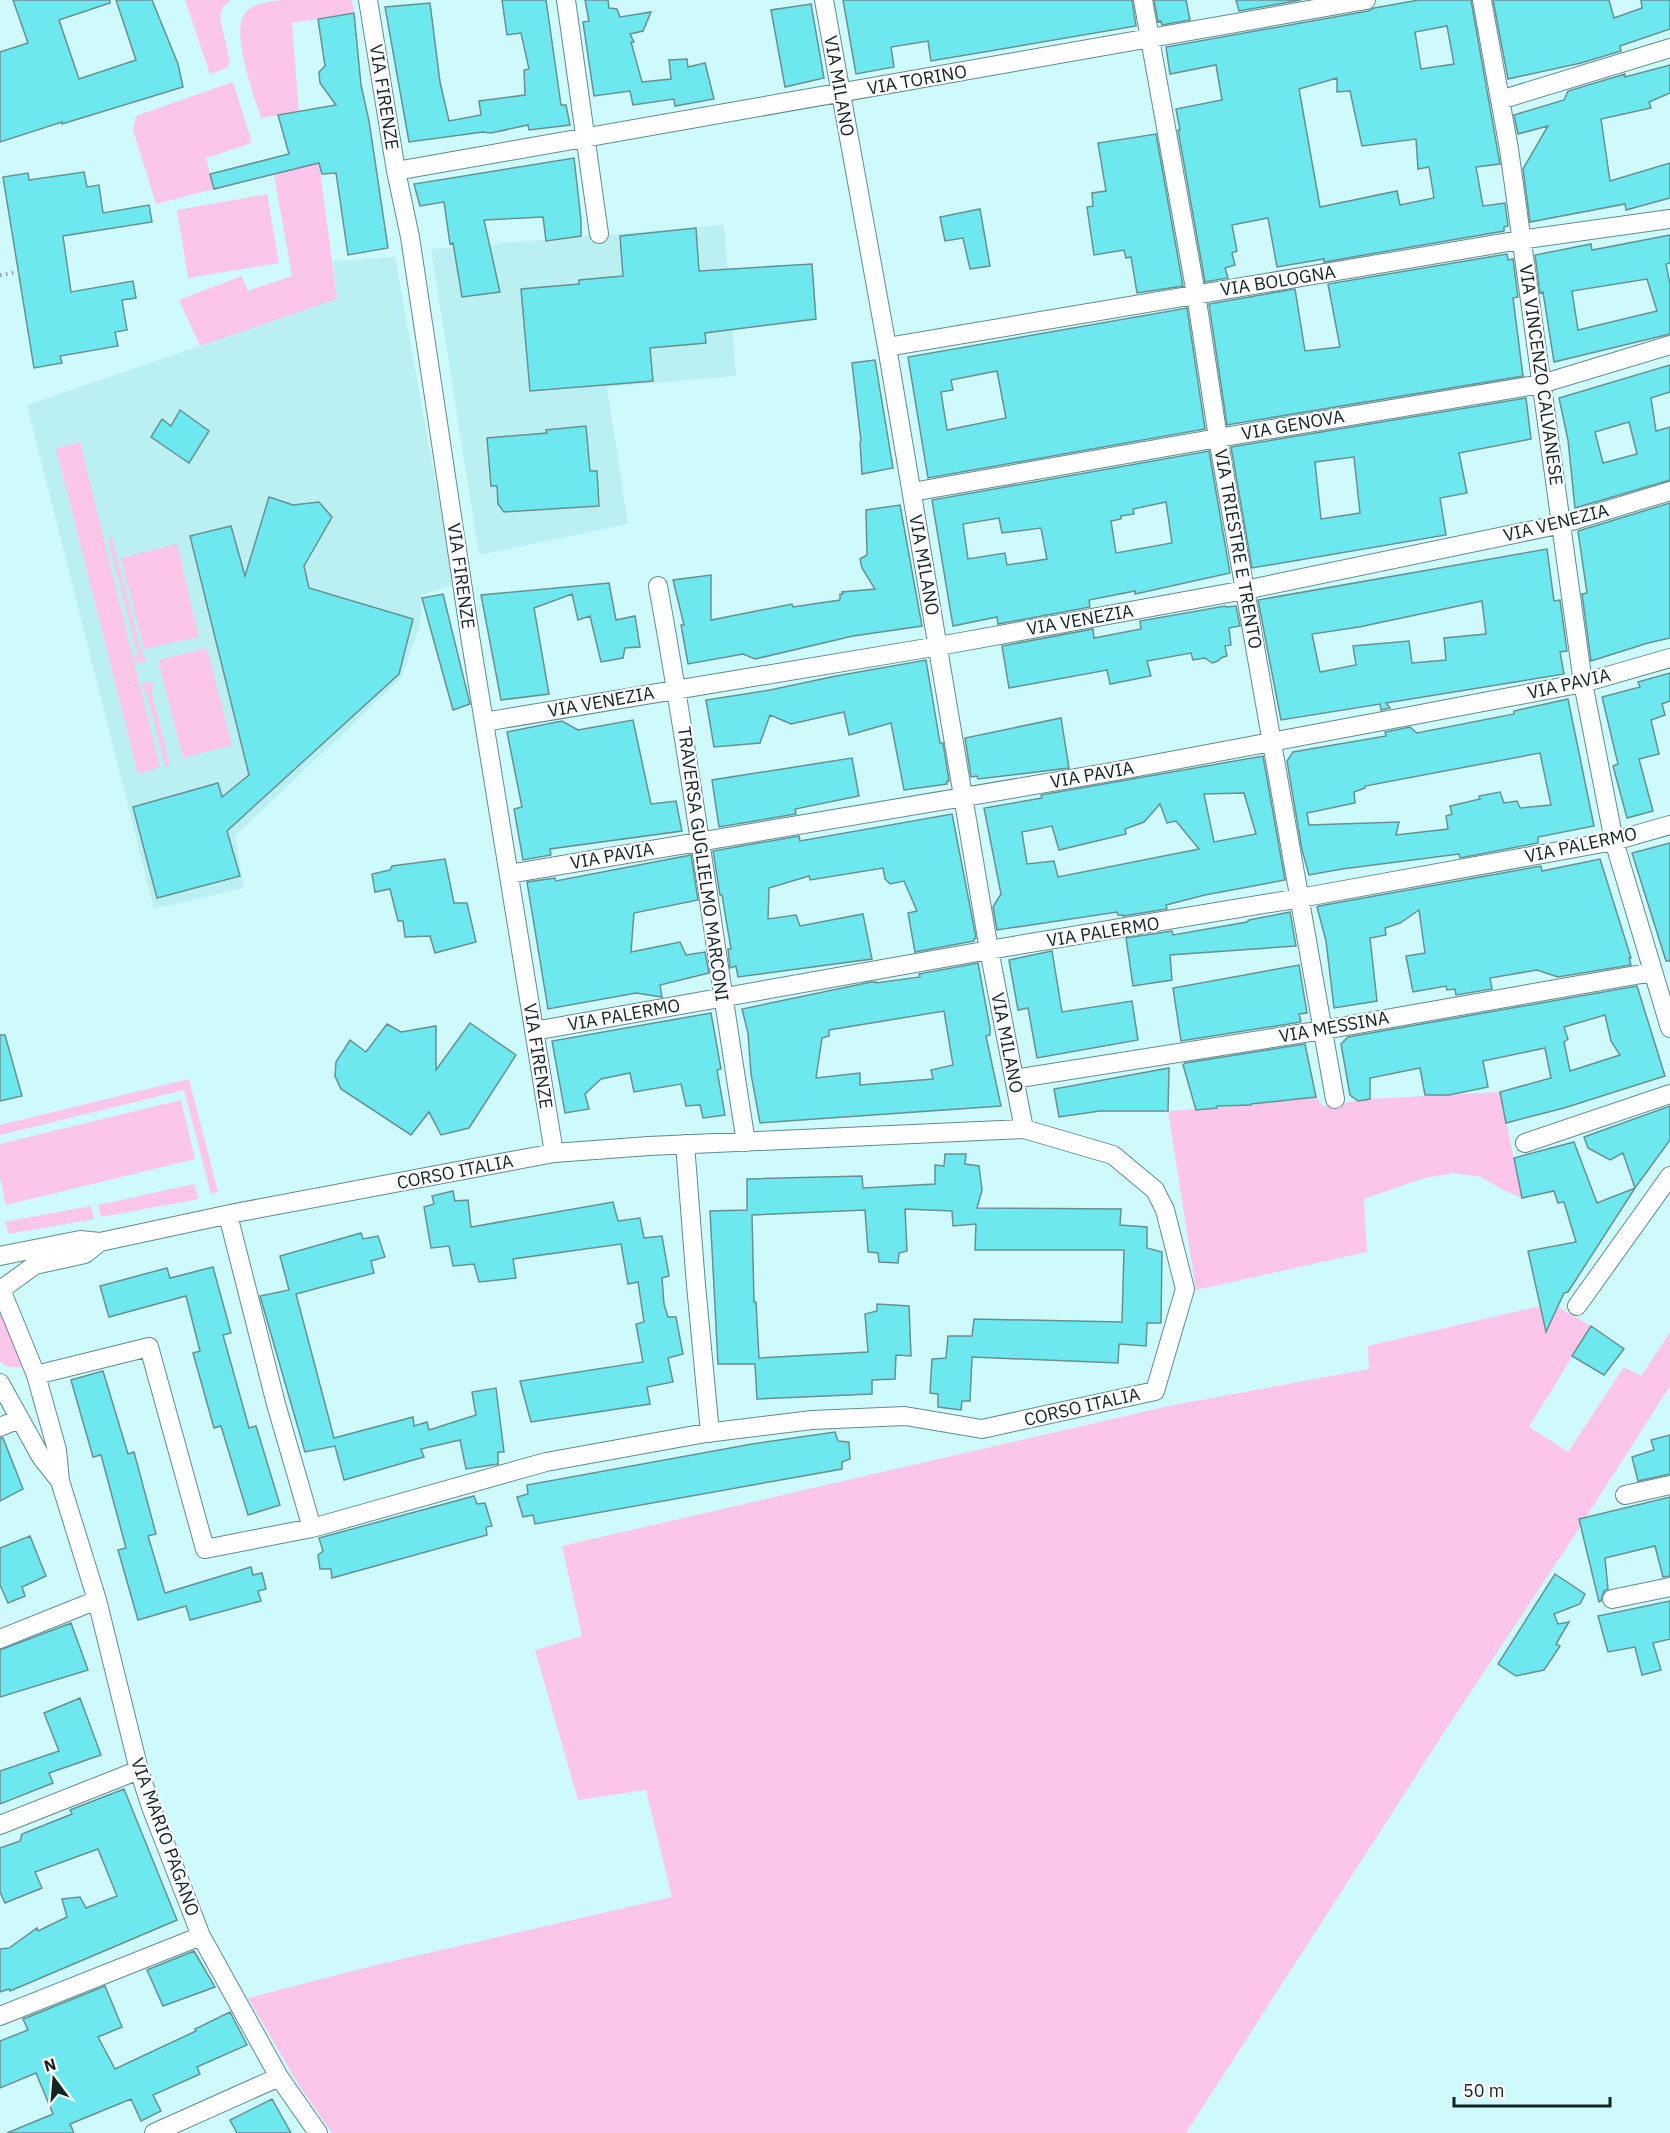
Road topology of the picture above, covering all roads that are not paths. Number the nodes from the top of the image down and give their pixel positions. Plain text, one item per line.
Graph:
1 (369, 0) edge
2 (566, 0) edge
3 (824, 0) edge
4 (1143, 0) edge
5 (1366, 0) edge
6 (1482, 0) edge
7 (1150, 39) junction
8 (1670, 48) edge
9 (841, 93) junction
10 (1500, 100) junction
11 (586, 137) junction
12 (396, 171) junction
13 (1670, 219) edge
14 (599, 234) dead end
15 (1521, 241) junction
16 (1196, 294) junction
17 (1670, 345) edge
18 (887, 346) junction
19 (1541, 384) junction
20 (1218, 438) junction
21 (1670, 491) edge
22 (912, 492) junction
23 (1562, 524) junction
24 (658, 586) dead end
25 (1245, 590) junction
26 (939, 646) junction
27 (1670, 658) edge
28 (1583, 683) junction
29 (677, 690) junction
30 (484, 722) junction
31 (1272, 742) junction
32 (964, 797) junction
33 (1670, 825) edge
34 (700, 840) junction
35 (1614, 841) junction
36 (509, 874) junction
37 (1300, 898) junction
38 (989, 950) junction
39 (1653, 972) junction
40 (723, 997) junction
41 (1670, 1028) edge
42 (1323, 1030) junction
43 (534, 1031) junction
44 (1014, 1078) junction
45 (1670, 1094) edge
46 (1335, 1099) dead end
47 (1024, 1129) junction
48 (746, 1142) junction
49 (1525, 1143) dead end
50 (685, 1144) junction
51 (554, 1153) junction
52 (1670, 1176) edge
53 (228, 1215) junction
54 (100, 1242) junction
55 (0, 1256) edge
56 (3, 1291) edge
57 (1577, 1306) dead end
58 (36, 1375) junction
59 (0, 1383) edge
60 (19, 1419) junction
61 (0, 1427) edge
62 (710, 1432) junction
63 (60, 1481) junction
64 (1670, 1485) edge
65 (1625, 1495) dead end
66 (312, 1528) junction
67 (1670, 1587) edge
68 (1612, 1599) dead end
69 (97, 1600) junction
70 (0, 1639) edge
71 (139, 1770) junction
72 (0, 1825) edge
73 (201, 1936) junction
74 (0, 2016) edge
75 (279, 2077) junction
76 (154, 2133) edge
77 (318, 2133) edge

1 - 12 street, VIA FIRENZE
2 - 11 street
3 - 9 street, VIA MILANO
4 - 7 street, VIA TRIESTRE E TRENTO
5 - 7 street, VIA TORINO
6 - 10 street, VIA VINCENZO CALVANESE
7 - 9 street, VIA TORINO
7 - 16 street, VIA TRIESTRE E TRENTO
8 - 10 street
9 - 11 street, VIA TORINO
9 - 18 street, VIA MILANO
10 - 15 street, VIA VINCENZO CALVANESE
11 - 12 street, VIA TORINO
11 - 14 street
12 - 30 street, VIA FIRENZE
13 - 15 street, VIA BOLOGNA
15 - 16 street, VIA BOLOGNA
15 - 19 street, VIA VINCENZO CALVANESE
16 - 18 street, VIA BOLOGNA
16 - 20 street, VIA TRIESTRE E TRENTO
17 - 19 street, VIA GENOVA
18 - 22 street, VIA MILANO
19 - 20 street, VIA GENOVA
19 - 23 street, VIA VINCENZO CALVANESE
20 - 22 street, VIA GENOVA
20 - 25 street, VIA TRIESTRE E TRENTO
21 - 23 street, VIA VENEZIA
22 - 26 street, VIA MILANO
23 - 25 street, VIA VENEZIA
23 - 28 street, VIA VINCENZO CALVANESE
24 - 29 street, TRAVERSA GUGLIELMO MARCONI
25 - 26 street, VIA VENEZIA
25 - 31 street, VIA TRIESTRE E TRENTO
26 - 29 street, VIA VENEZIA
26 - 32 street, VIA MILANO
27 - 28 street, VIA PAVIA
28 - 31 street, VIA PAVIA
28 - 35 street, VIA VINCENZO CALVANESE
29 - 30 street, VIA VENEZIA
29 - 34 street, TRAVERSA GUGLIELMO MARCONI
30 - 36 street, VIA FIRENZE
31 - 32 street, VIA PAVIA
31 - 37 street, VIA TRIESTRE E TRENTO
32 - 34 street, VIA PAVIA
32 - 38 street, VIA MILANO
33 - 35 street, VIA PALERMO
34 - 36 street, VIA PAVIA
34 - 40 street, TRAVERSA GUGLIELMO MARCONI
35 - 37 street, VIA PALERMO
35 - 39 street, VIA VINCENZO CALVANESE
36 - 43 street, VIA FIRENZE
37 - 38 street, VIA PALERMO
37 - 42 street, VIA TRIESTRE E TRENTO
38 - 40 street, VIA PALERMO
38 - 44 street, VIA MILANO
39 - 41 street, VIA VINCENZO CALVANESE
39 - 42 street, VIA MESSINA
40 - 43 street, VIA PALERMO
40 - 48 street, TRAVERSA GUGLIELMO MARCONI
42 - 44 street, VIA MESSINA
42 - 46 street, VIA TRIESTRE E TRENTO
43 - 51 street, VIA FIRENZE
44 - 47 street, VIA MILANO
45 - 49 street
47 - 48 street, CORSO ITALIA
47 - 62 street, CORSO ITALIA
48 - 50 street, CORSO ITALIA
50 - 51 street, CORSO ITALIA
50 - 62 street
51 - 53 street, CORSO ITALIA
52 - 57 street
53 - 54 street, CORSO ITALIA
53 - 66 street
54 - 55 street, CORSO ITALIA
54 - 56 street, CORSO ITALIA
55 - 56 street, VIA MARIO PAGANO
56 - 58 street, VIA MARIO PAGANO
58 - 63 street, VIA MARIO PAGANO
58 - 66 street, CORSO ITALIA
59 - 60 street, VIA MARIO PAGANO
60 - 61 street
60 - 63 street, VIA MARIO PAGANO
62 - 66 street, CORSO ITALIA
63 - 69 street, VIA MARIO PAGANO
64 - 65 street
67 - 68 street
69 - 70 street
69 - 71 street, VIA MARIO PAGANO
71 - 72 street
71 - 73 street, VIA MARIO PAGANO
73 - 74 street
73 - 75 street, VIA MARIO PAGANO
75 - 76 street
75 - 77 street, VIA MARIO PAGANO

